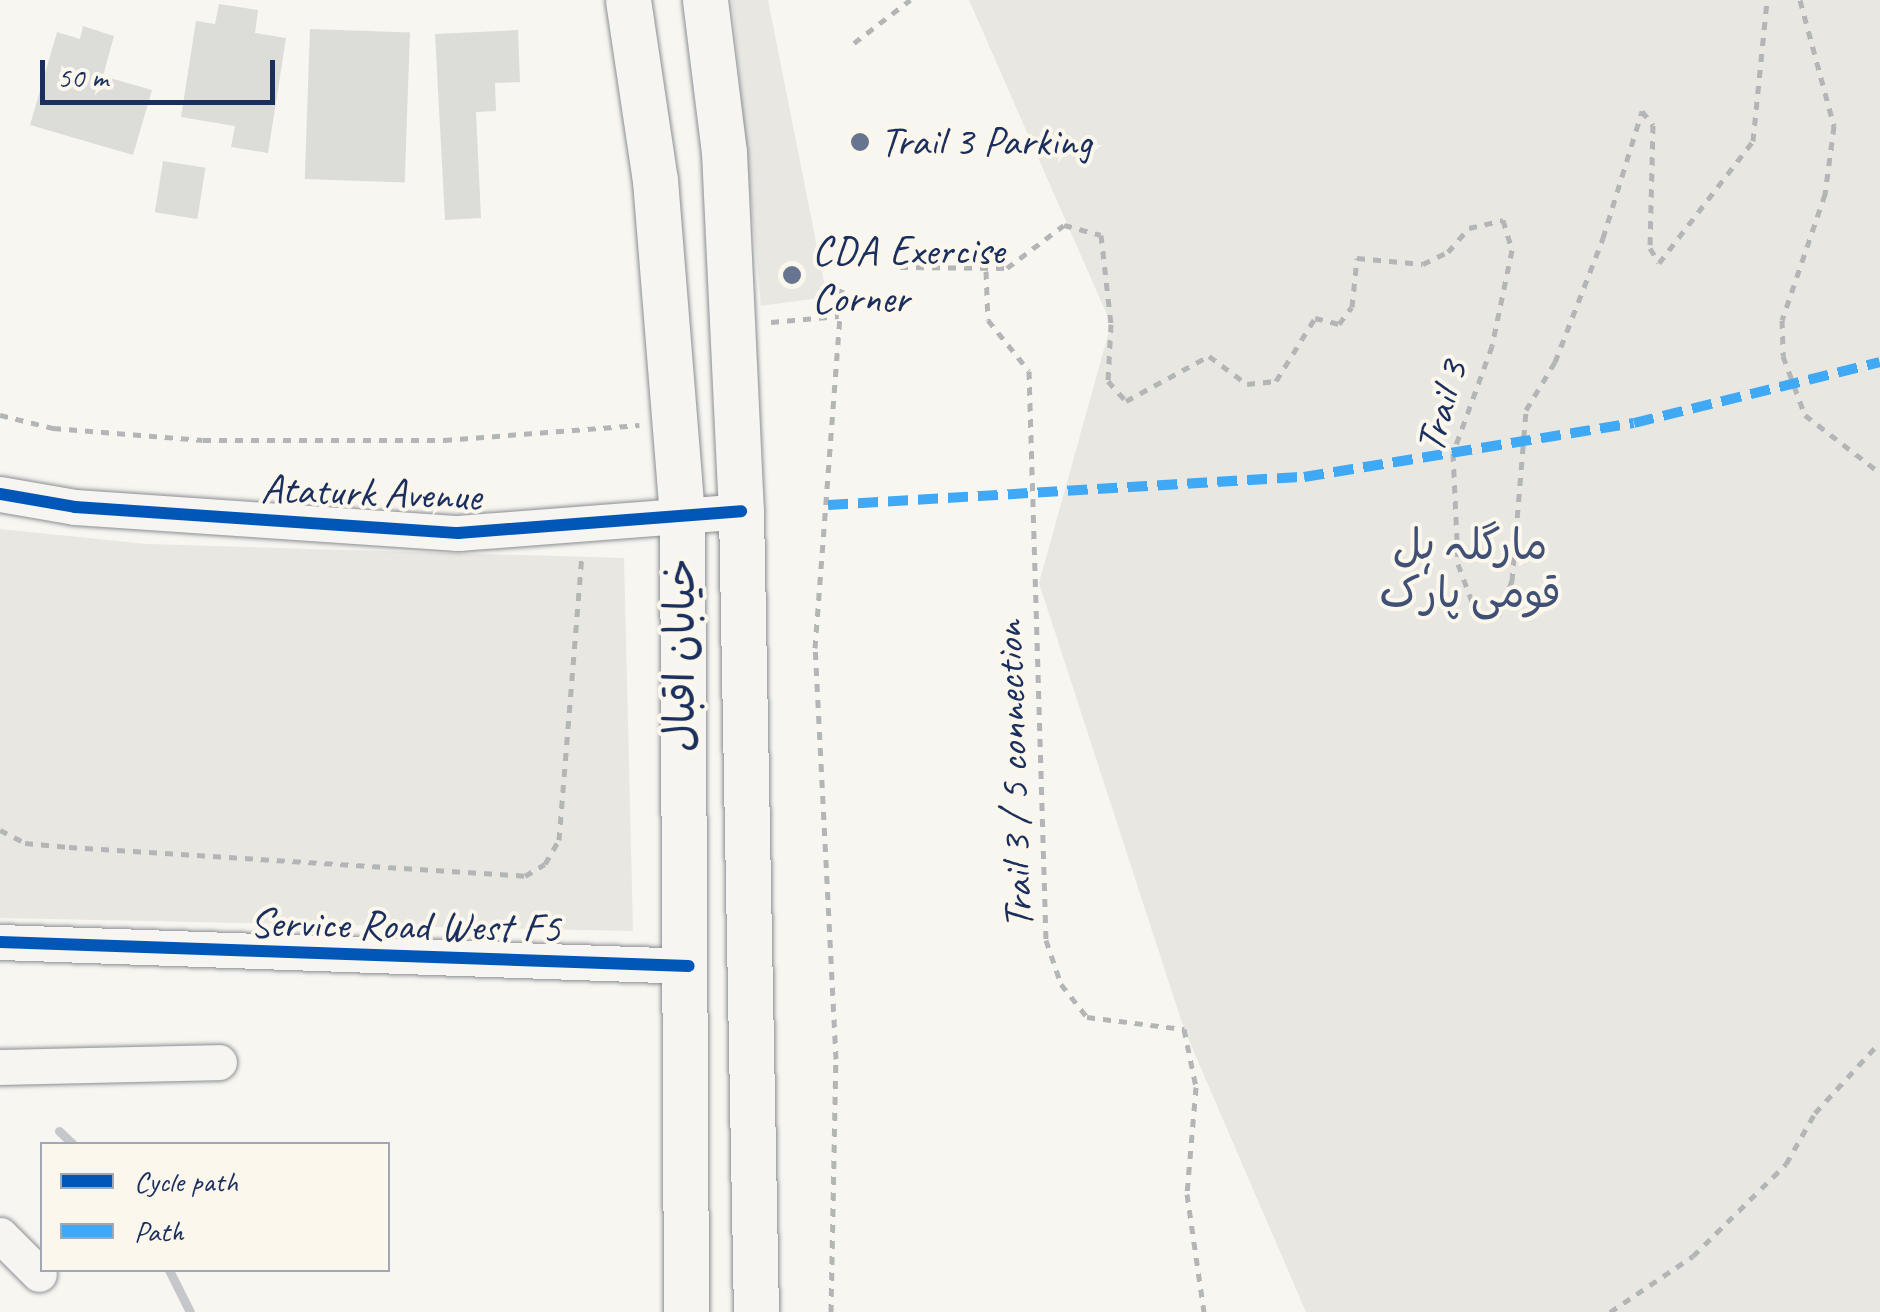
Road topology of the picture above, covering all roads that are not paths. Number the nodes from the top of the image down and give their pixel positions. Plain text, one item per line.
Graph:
1 (628, 0) edge
2 (705, 0) edge
3 (0, 494) edge
4 (741, 511) junction
5 (682, 517) junction
6 (0, 942) edge
7 (689, 966) junction
8 (219, 1062) dead end
9 (0, 1068) edge
10 (0, 1235) edge
11 (39, 1274) dead end
12 (686, 1312) edge
13 (756, 1312) edge

1 - 5 main road, خیابان اقبال
2 - 4 main road, خیابان اقبال
3 - 5 street, Ataturk Avenue
4 - 5 street, Ataturk Avenue
4 - 13 main road, خیابان اقبال
5 - 7 main road, خیابان اقبال
6 - 7 street, Service Road West F5
7 - 12 main road, خیابان اقبال
8 - 9 street
10 - 11 street

